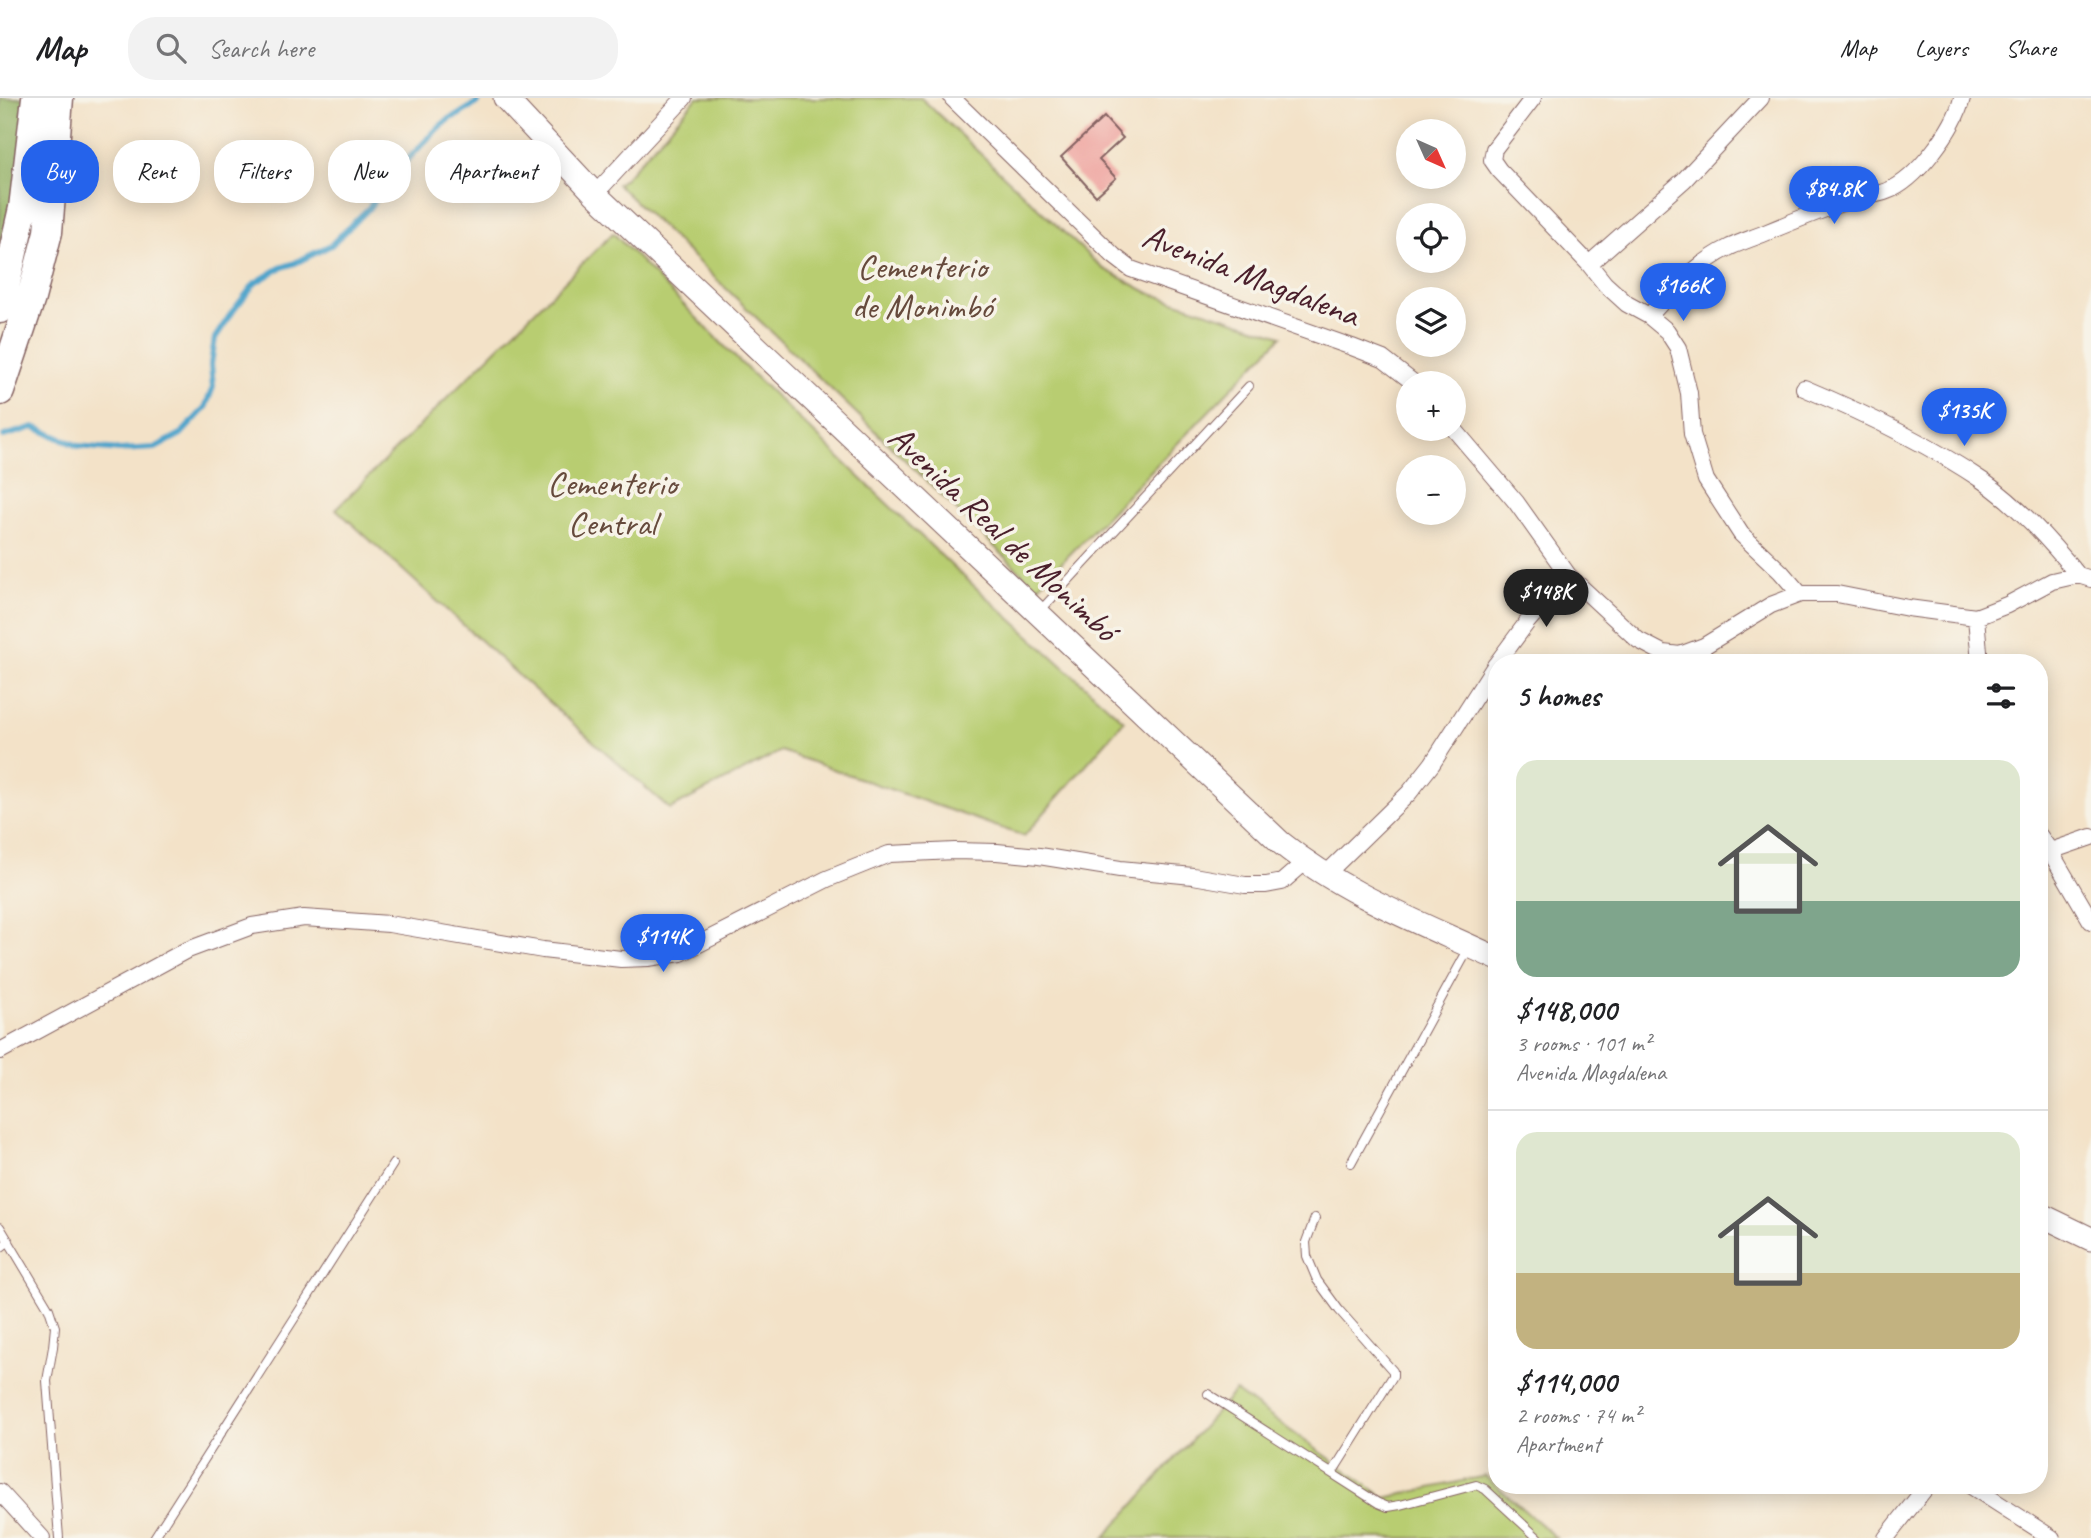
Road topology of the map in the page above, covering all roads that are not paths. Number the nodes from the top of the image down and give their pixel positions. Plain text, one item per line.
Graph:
1 (36, 98) edge
2 (59, 98) edge
3 (505, 98) edge
4 (661, 98) edge
5 (952, 98) edge
6 (1533, 98) edge
7 (1760, 98) edge
8 (1962, 98) edge
9 (678, 104) edge
10 (595, 194) junction
11 (1589, 264) junction
12 (0, 309) edge
13 (1649, 316) junction
14 (1398, 371) edge
15 (1249, 386) dead end
16 (1804, 388) dead end
17 (0, 391) edge
18 (1464, 441) edge
19 (1568, 575) junction
20 (2085, 577) edge
21 (1800, 594) junction
22 (1037, 614) junction
23 (1976, 617) junction
24 (1503, 654) edge
25 (1672, 654) edge
26 (1683, 654) edge
27 (1979, 654) edge
28 (1488, 675) edge
29 (2091, 837) edge
30 (2048, 852) edge
31 (2048, 857) edge
32 (1305, 862) junction
33 (1325, 875) junction
34 (2091, 921) edge
35 (1471, 946) junction
36 (1488, 954) edge
37 (0, 1051) edge
38 (1351, 1163) dead end
39 (393, 1164) dead end
40 (1315, 1218) dead end
41 (2048, 1218) edge
42 (0, 1227) edge
43 (2091, 1239) edge
44 (9, 1241) junction
45 (0, 1248) edge
46 (1208, 1394) dead end
47 (1332, 1473) junction
48 (0, 1492) edge
49 (1488, 1492) edge
50 (1490, 1494) edge
51 (1921, 1494) edge
52 (1983, 1494) edge
53 (42, 1538) edge
54 (59, 1538) edge
55 (154, 1538) edge
56 (1538, 1538) edge
57 (1886, 1538) edge
58 (2052, 1538) edge

1 - 12 highway
2 - 17 highway
3 - 10 street, Avenida Real de Monimbó
4 - 9 street
5 - 14 street, Avenida Magdalena
6 - 11 street
7 - 11 street
8 - 13 street
9 - 10 street
10 - 22 street, Avenida Real de Monimbó
11 - 13 street
13 - 21 street
15 - 22 lane
16 - 20 street
18 - 19 street
19 - 24 street
19 - 25 street
20 - 23 street
21 - 23 street
21 - 26 street
22 - 32 street, Avenida Real de Monimbó
23 - 27 street
28 - 33 street
29 - 30 street
31 - 34 street
32 - 33 street, Avenida Real de Monimbó
32 - 37 street
33 - 35 street, Avenida Real de Monimbó
35 - 36 street, Avenida Real de Monimbó
35 - 38 lane
39 - 55 lane
40 - 47 lane
41 - 43 street
42 - 44 lane
44 - 45 lane
44 - 54 lane
46 - 47 lane
47 - 49 lane
48 - 53 street
50 - 56 lane
51 - 57 street
52 - 58 street

